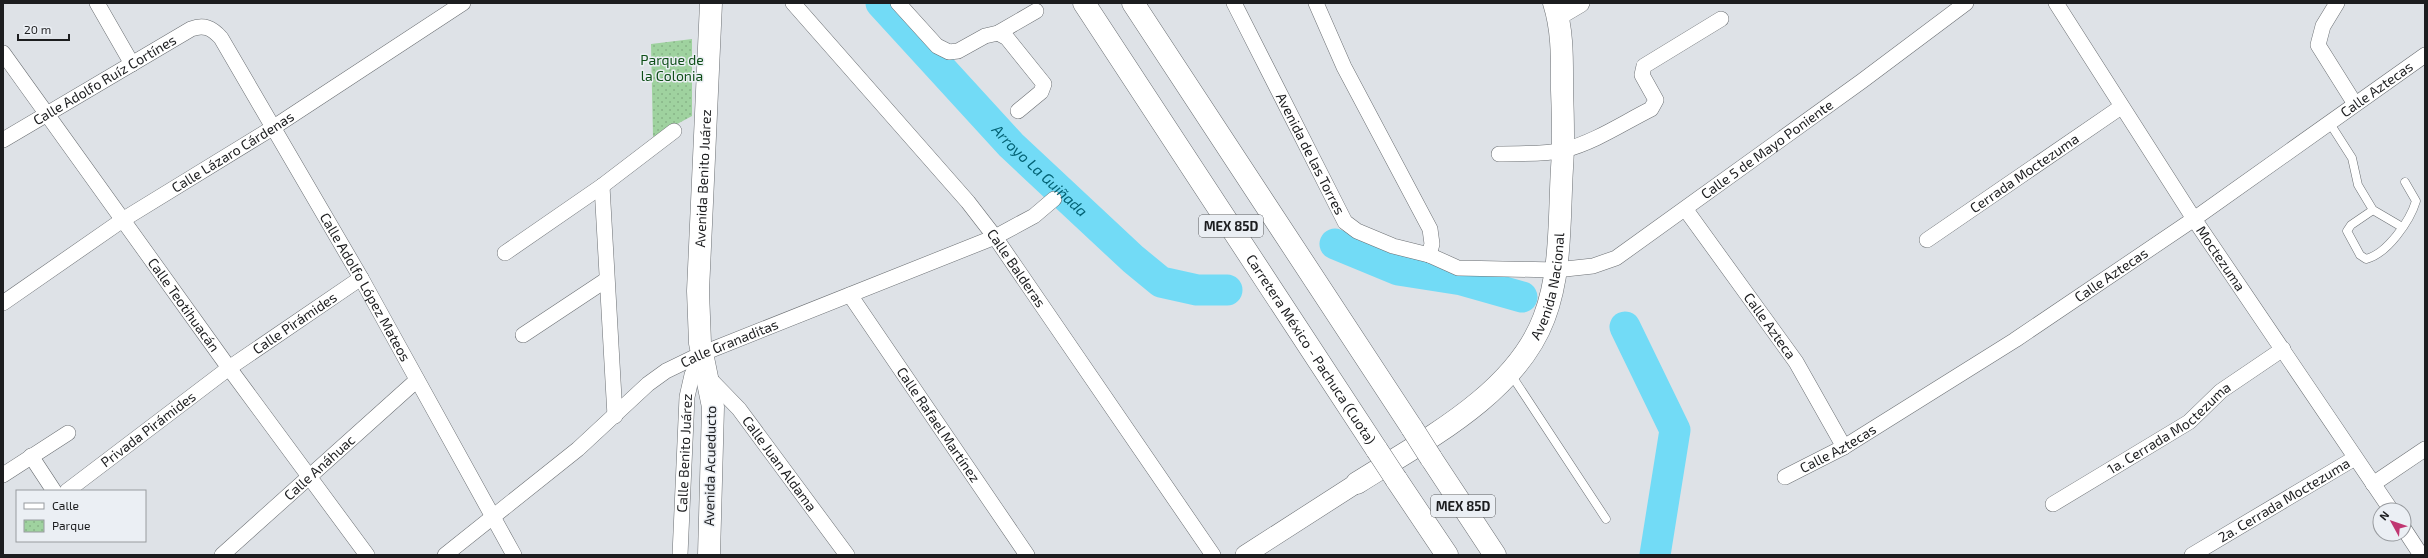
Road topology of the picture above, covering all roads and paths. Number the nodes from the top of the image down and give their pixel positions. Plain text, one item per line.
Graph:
1 (97, 3) edge
2 (463, 3) edge
3 (711, 3) edge
4 (793, 3) edge
5 (898, 3) edge
6 (1084, 3) edge
7 (1133, 3) edge
8 (1234, 3) edge
9 (1316, 3) edge
10 (1580, 3) edge
11 (1966, 3) edge
12 (2056, 3) edge
13 (2337, 3) edge
14 (1036, 10) dead end
15 (1556, 10) edge
16 (1721, 20) dead end
17 (207, 27) joint
18 (998, 33) junction
19 (3, 53) edge
20 (2425, 55) edge
21 (132, 64) junction
22 (2355, 104) junction
23 (2121, 107) junction
24 (1018, 111) dead end
25 (47, 114) junction
26 (2329, 122) junction
27 (274, 127) junction
28 (674, 131) dead end
29 (3, 140) edge
30 (1564, 150) junction
31 (1499, 154) dead end
32 (2404, 182) dead end
33 (602, 186) junction
34 (1054, 199) dead end
35 (1686, 210) junction
36 (2373, 210) junction
37 (124, 219) junction
38 (2194, 219) junction
39 (2402, 227) junction
40 (995, 237) junction
41 (1927, 240) dead end
42 (505, 252) dead end
43 (1429, 255) junction
44 (1556, 270) junction
45 (360, 278) junction
46 (606, 280) junction
47 (850, 295) junction
48 (3, 303) edge
49 (523, 335) dead end
50 (2283, 349) junction
51 (701, 354) junction
52 (229, 368) junction
53 (1509, 372) junction
54 (707, 376) junction
55 (417, 380) junction
56 (615, 416) junction
57 (68, 433) dead end
58 (1844, 447) junction
59 (2425, 449) edge
60 (31, 456) junction
61 (2355, 458) junction
62 (309, 475) junction
63 (3, 476) edge
64 (1785, 477) dead end
65 (1357, 483) joint
66 (2373, 484) junction
67 (53, 490) edge
68 (68, 490) edge
69 (2385, 502) edge
70 (2053, 504) dead end
71 (492, 516) junction
72 (1606, 519) dead end
73 (2412, 542) edge
74 (222, 555) edge
75 (367, 555) edge
76 (445, 555) edge
77 (514, 555) edge
78 (680, 555) edge
79 (709, 555) edge
80 (847, 555) edge
81 (1027, 555) edge
82 (1214, 555) edge
83 (1245, 555) edge
84 (1447, 555) edge
85 (1495, 555) edge
86 (2192, 555) edge
87 (2421, 555) edge

1 - 21 street
2 - 27 street, Calle Lázaro Cárdenas
3 - 51 main road, Avenida Benito Juárez
4 - 40 street, Calle Balderas
5 - 18 street
6 - 84 main road, Carretera México - Pachuca (Cuota) / MEX 85D, bridge
7 - 85 main road, MEX 85D, bridge
8 - 43 street, Avenida de las Torres
9 - 43 street
10 - 15 street
11 - 35 street, Calle 5 de Mayo Poniente
12 - 23 street, Moctezuma
13 - 22 street
14 - 18 street
15 - 30 main road, Avenida Nacional
16 - 30 street
17 - 21 street, Calle Adolfo Ruíz Cortínes
17 - 27 street, Calle Adolfo López Mateos
18 - 24 street
19 - 25 street, Calle Teotihuacán
20 - 22 street, Calle Aztecas
21 - 25 street, Calle Adolfo Ruíz Cortínes
22 - 26 street, Calle Aztecas
23 - 38 street, Moctezuma
23 - 41 street, Cerrada Moctezuma
25 - 29 street, Calle Adolfo Ruíz Cortínes
25 - 37 street, Calle Teotihuacán
26 - 36 lane
26 - 38 street, Calle Aztecas
27 - 37 street, Calle Lázaro Cárdenas
27 - 45 street, Calle Adolfo López Mateos
28 - 33 street
30 - 31 street
30 - 44 main road, Avenida Nacional
32 - 39 lane
33 - 42 street
33 - 46 street
34 - 40 street, Calle Granaditas
35 - 44 street, Calle 5 de Mayo Poniente
35 - 58 street, Calle Azteca
36 - 39 lane
36 - 39 lane
37 - 48 street, Calle Lázaro Cárdenas
37 - 52 street, Calle Teotihuacán
38 - 50 street, Moctezuma
38 - 58 street, Calle Aztecas
40 - 47 street, Calle Granaditas
40 - 82 street, Calle Balderas
43 - 44 street, Avenida de las Torres
44 - 53 main road, Avenida Nacional
45 - 52 street, Calle Pirámides
45 - 55 street, Calle Adolfo López Mateos
46 - 49 street
46 - 56 street
47 - 51 street, Calle Granaditas
47 - 81 street, Calle Rafael Martínez
50 - 61 street, Moctezuma
50 - 70 street, 1a. Cerrada Moctezuma
51 - 54 main road, Avenida Acueducto
51 - 56 street, Calle Granaditas
51 - 78 street, Calle Benito Juárez
52 - 62 street, Calle Teotihuacán
52 - 68 street, Privada Pirámides
53 - 65 main road, Avenida Nacional
53 - 72 lane
54 - 79 main road, Avenida Acueducto
54 - 80 street, Calle Juan Aldama
55 - 62 street, Calle Anáhuac
55 - 71 street, Calle Adolfo López Mateos
56 - 71 street, Calle Granaditas
57 - 60 street
58 - 64 street, Calle Aztecas
59 - 66 street
60 - 63 street
60 - 67 street
61 - 66 street, Moctezuma
61 - 86 street, 2a. Cerrada Moctezuma
62 - 74 street, Calle Anáhuac
62 - 75 street, Calle Teotihuacán
65 - 83 street
66 - 69 street, Moctezuma
71 - 76 street, Calle Granaditas
71 - 77 street, Calle Adolfo López Mateos
73 - 87 street

